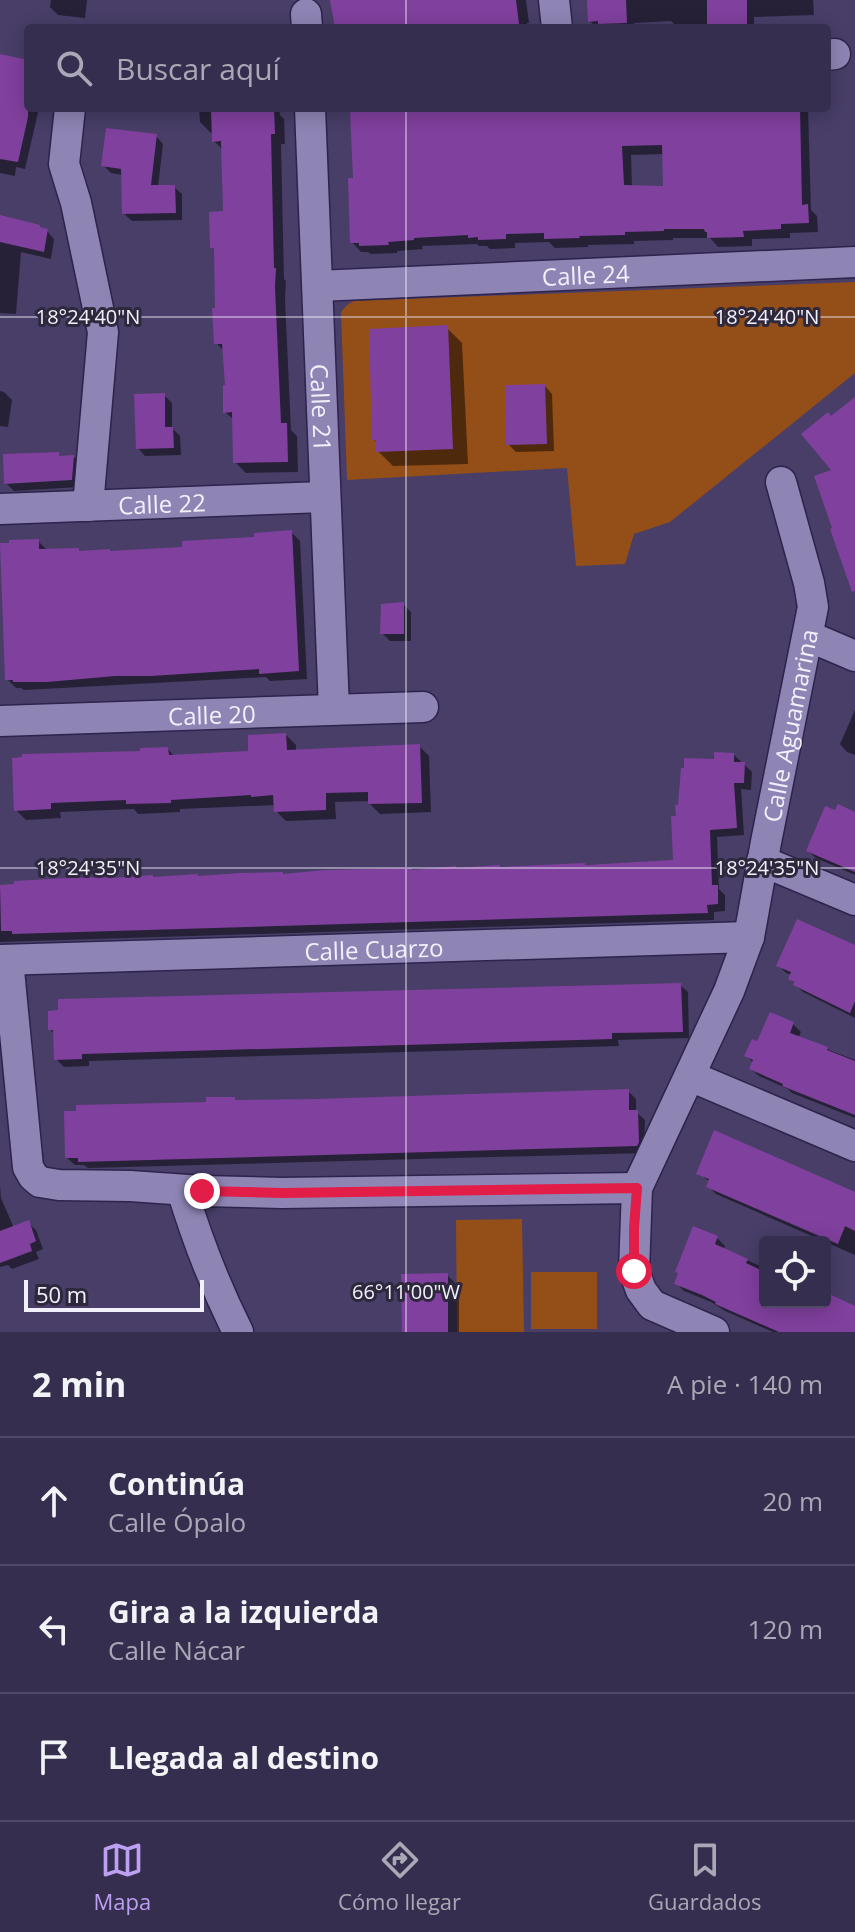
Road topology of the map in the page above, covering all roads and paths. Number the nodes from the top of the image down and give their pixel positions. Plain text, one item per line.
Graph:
1 (554, 0) edge
2 (557, 24) edge
3 (70, 112) edge
4 (310, 112) edge
5 (855, 262) edge
6 (318, 286) junction
7 (781, 482) dead end
8 (324, 497) junction
9 (88, 506) junction
10 (0, 509) edge
11 (808, 636) junction
12 (855, 656) edge
13 (423, 707) dead end
14 (334, 709) junction
15 (0, 721) edge
16 (762, 861) junction
17 (855, 900) edge
18 (749, 937) junction
19 (4, 960) edge
20 (690, 1076) junction
21 (855, 1146) edge
22 (637, 1188) junction
23 (182, 1190) junction
24 (238, 1332) edge
25 (714, 1332) edge

1 - 2 street
3 - 9 street
4 - 6 street, Calle 21
5 - 6 street, Calle 24
6 - 8 street, Calle 21
7 - 11 street, Calle Aguamarina
8 - 9 street, Calle 22
8 - 14 street, Calle 21
9 - 10 street, Calle 22
11 - 12 street
11 - 16 street, Calle Aguamarina
13 - 14 street, Calle 20
14 - 15 street, Calle 20
16 - 17 street
16 - 18 street, Calle Aguamarina
18 - 19 street, Calle Cuarzo
18 - 20 street, Calle Aguamarina
19 - 23 street
20 - 21 street
20 - 22 street, Calle Aguamarina
22 - 23 street
22 - 25 street
23 - 24 street

